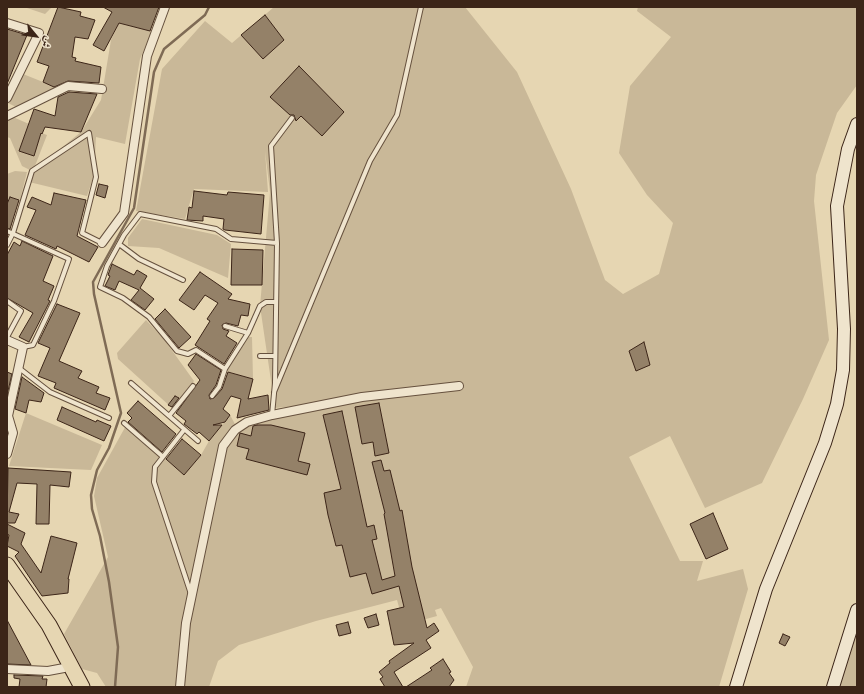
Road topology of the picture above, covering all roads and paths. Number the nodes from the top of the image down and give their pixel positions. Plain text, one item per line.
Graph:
1 (165, 7) edge
2 (421, 7) edge
3 (7, 23) edge
4 (102, 89) dead end
5 (7, 98) edge
6 (7, 116) edge
7 (292, 118) dead end
8 (857, 124) edge
9 (7, 230) edge
10 (13, 233) junction
11 (102, 242) joint
12 (119, 244) junction
13 (277, 244) junction
14 (7, 245) edge
15 (183, 280) dead end
16 (7, 301) edge
17 (276, 302) junction
18 (225, 326) dead end
19 (248, 333) junction
20 (7, 338) edge
21 (23, 348) junction
22 (260, 356) dead end
23 (275, 356) junction
24 (19, 368) junction
25 (225, 369) junction
26 (131, 383) dead end
27 (193, 386) dead end
28 (459, 386) dead end
29 (274, 392) junction
30 (212, 396) dead end
31 (272, 415) junction
32 (169, 416) junction
33 (109, 418) dead end
34 (124, 423) dead end
35 (184, 430) junction
36 (198, 441) dead end
37 (7, 454) edge
38 (162, 456) junction
39 (7, 565) edge
40 (7, 578) edge
41 (191, 596) junction
42 (857, 610) edge
43 (64, 668) junction
44 (7, 669) edge
45 (72, 687) edge
46 (82, 687) edge
47 (180, 687) edge
48 (736, 687) edge
49 (833, 687) edge

1 - 11 street
2 - 29 lane
3 - 5 street
4 - 6 street
7 - 13 lane
8 - 48 street
9 - 10 lane
10 - 11 lane
10 - 14 lane
10 - 21 lane
12 - 13 lane
12 - 15 lane
12 - 25 lane
13 - 17 lane
16 - 20 lane
17 - 19 lane
17 - 23 lane
18 - 19 lane
19 - 25 lane
20 - 21 street
21 - 24 street
22 - 23 lane
23 - 29 lane
24 - 33 lane
24 - 37 street
25 - 30 lane
26 - 32 lane
27 - 32 lane
28 - 31 street
29 - 31 lane
31 - 41 street
32 - 35 lane
34 - 38 lane
35 - 36 lane
35 - 38 lane
38 - 41 lane
39 - 46 highway
40 - 43 highway
41 - 47 street
42 - 49 street
43 - 44 street
43 - 45 highway

